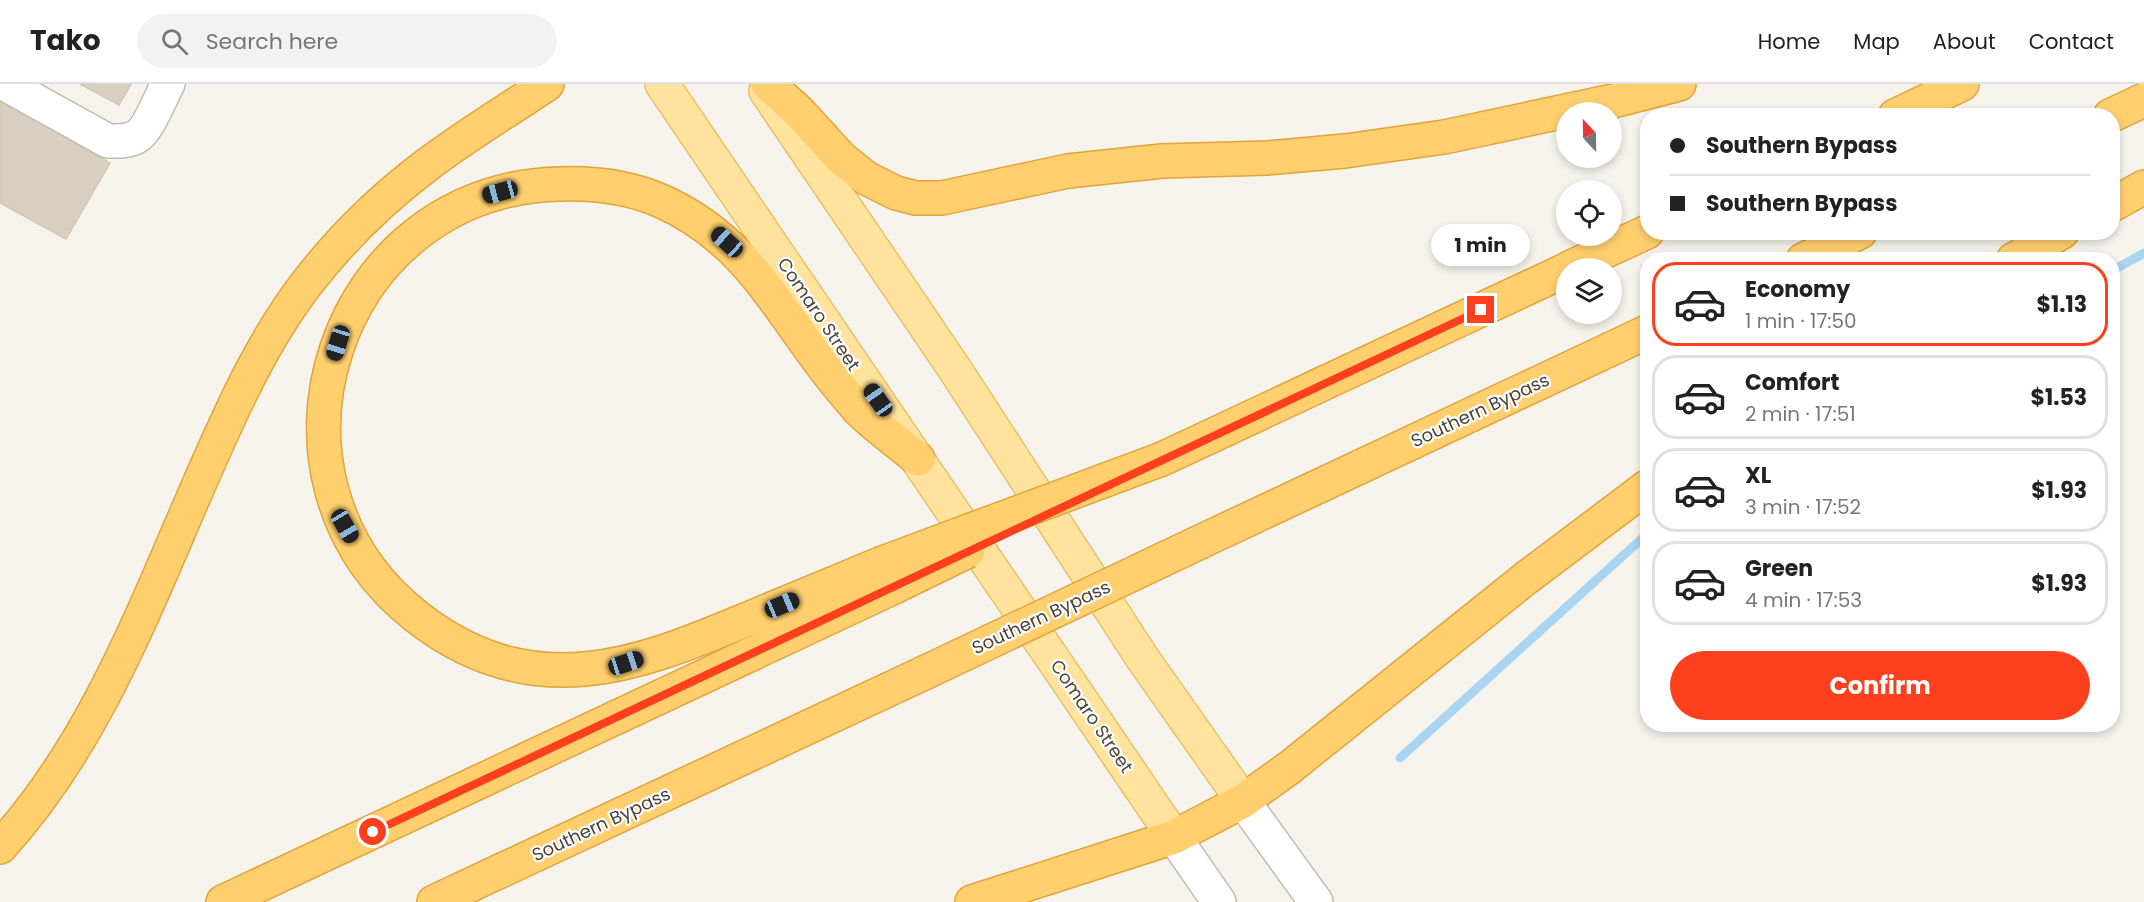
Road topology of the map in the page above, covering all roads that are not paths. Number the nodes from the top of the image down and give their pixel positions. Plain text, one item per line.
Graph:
1 (5, 84) edge
2 (168, 84) edge
3 (547, 84) edge
4 (662, 84) edge
5 (761, 84) edge
6 (768, 84) edge
7 (1679, 84) edge
8 (1962, 84) edge
9 (2144, 100) edge
10 (1912, 108) edge
11 (2120, 111) edge
12 (2144, 187) edge
13 (2120, 200) edge
14 (1640, 235) edge
15 (1844, 240) edge
16 (2048, 240) edge
17 (1819, 252) edge
18 (2027, 252) edge
19 (1591, 258) edge
20 (1556, 274) edge
21 (1640, 335) edge
22 (918, 459) junction
23 (1640, 492) edge
24 (887, 575) junction
25 (1243, 801) junction
26 (1174, 837) junction
27 (0, 847) edge
28 (223, 902) edge
29 (434, 902) edge
30 (972, 902) edge
31 (1219, 902) edge
32 (1316, 902) edge

1 - 2 street
3 - 27 highway
4 - 22 main road, Comaro Street
5 - 25 main road
6 - 7 highway
8 - 10 highway
9 - 11 highway
12 - 13 highway
14 - 19 highway
15 - 17 highway
16 - 18 highway
20 - 24 highway, bridge
21 - 29 highway, Southern Bypass, bridge
22 - 24 highway
22 - 26 main road, Comaro Street
23 - 25 highway
24 - 28 highway
25 - 26 highway
25 - 32 street
26 - 30 highway
26 - 31 street, Comaro Street

